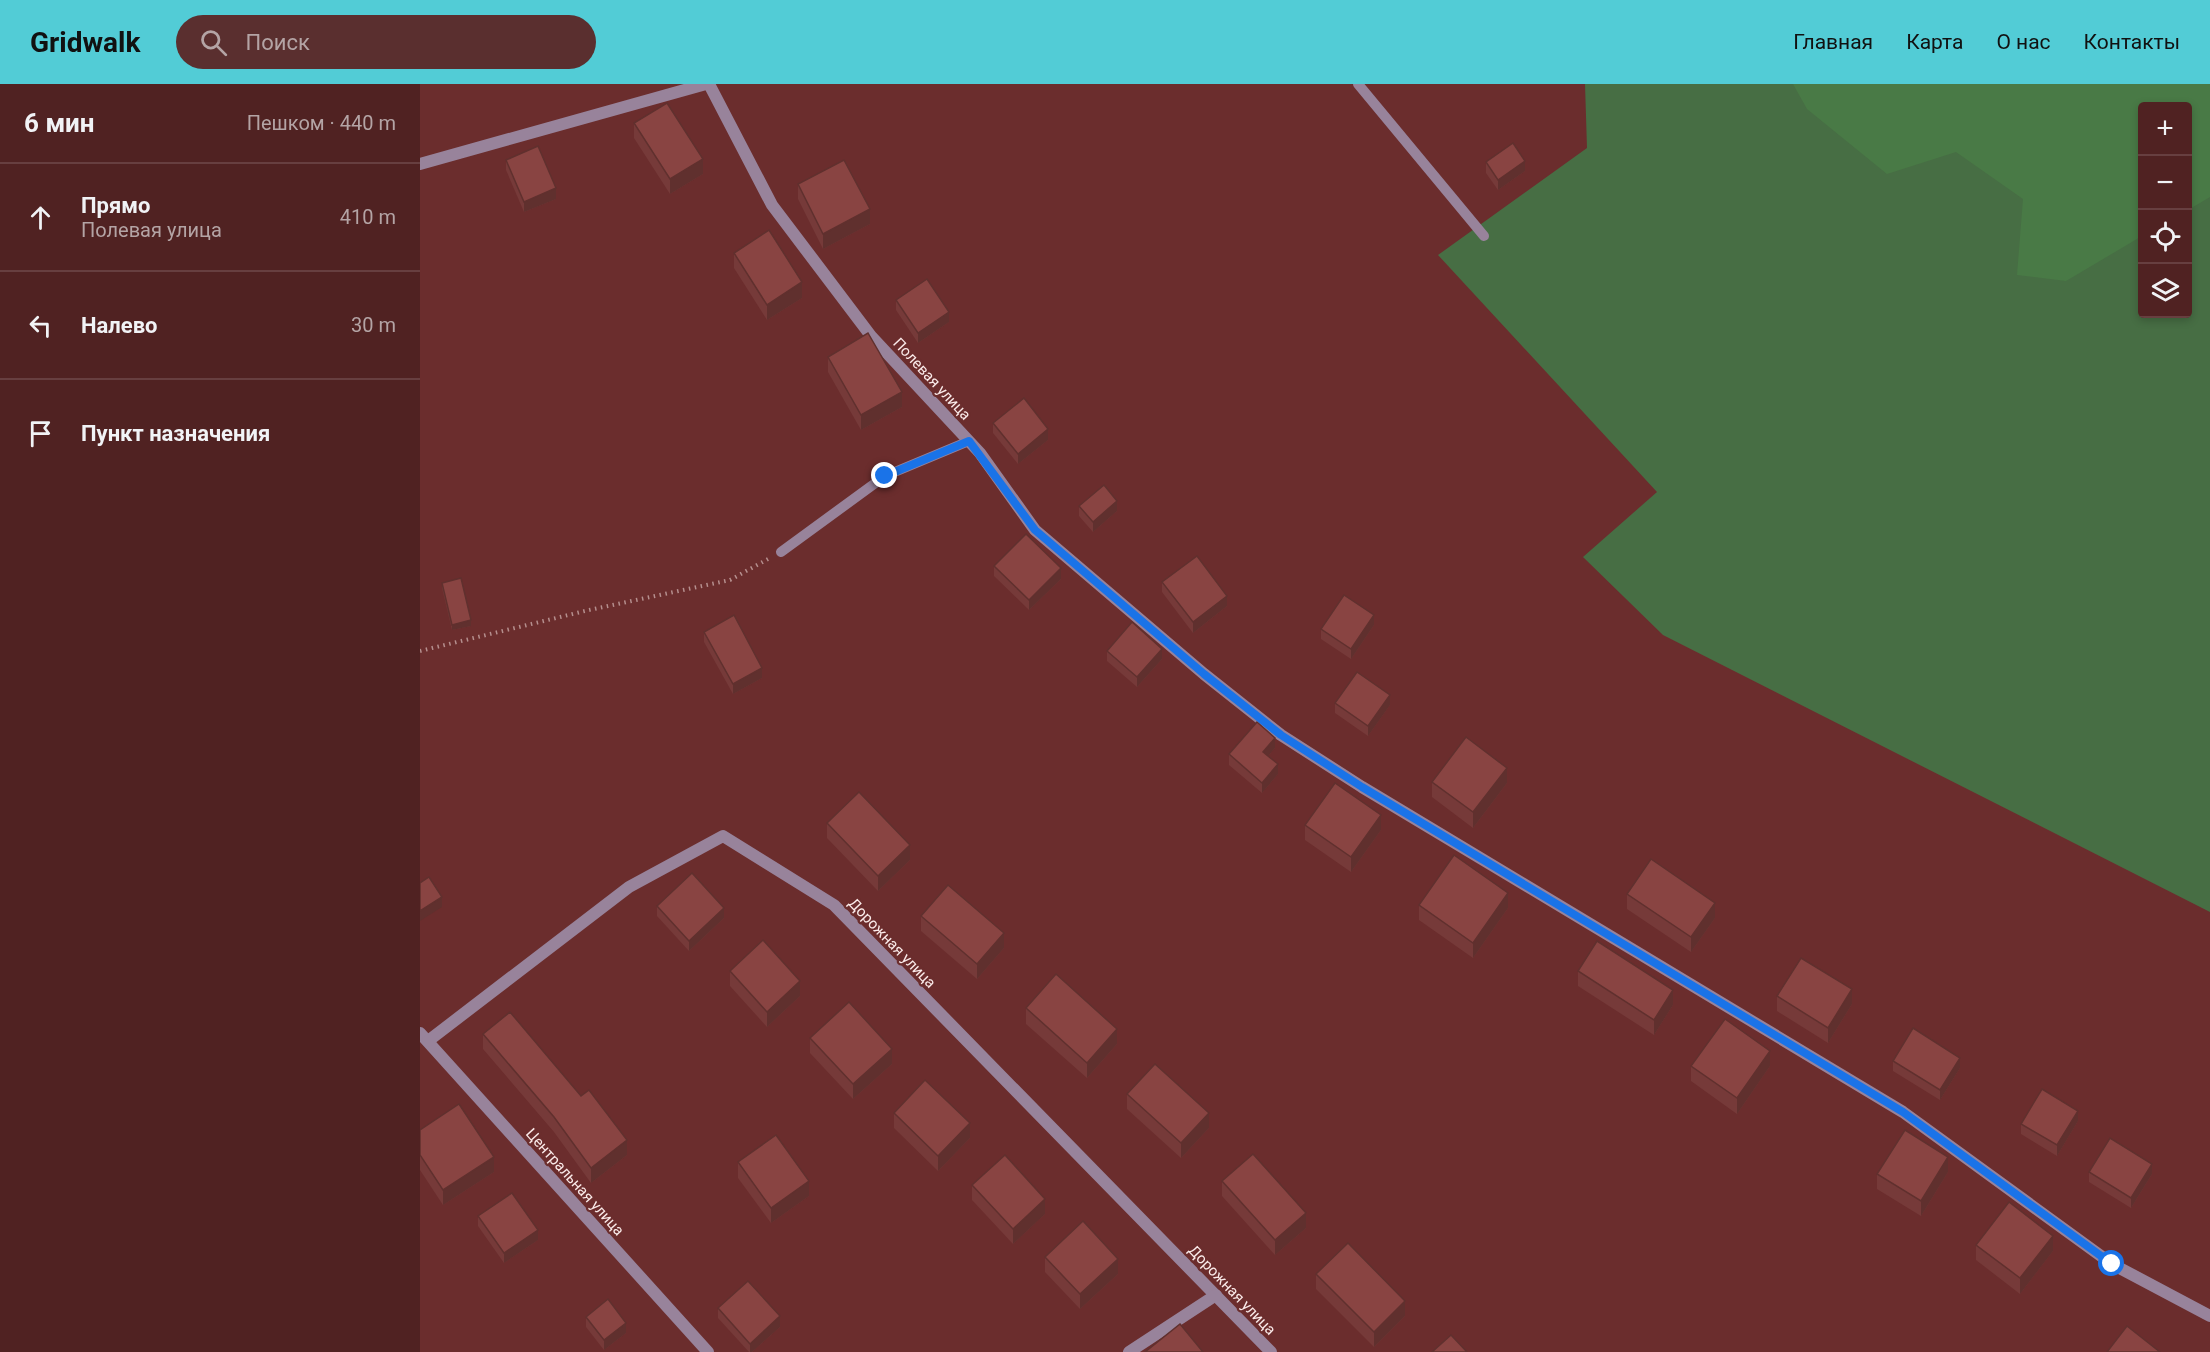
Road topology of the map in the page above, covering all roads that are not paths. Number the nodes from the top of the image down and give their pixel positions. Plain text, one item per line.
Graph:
1 (708, 84) edge
2 (1358, 84) edge
3 (420, 164) edge
4 (1484, 236) dead end
5 (969, 441) junction
6 (781, 552) road end
7 (424, 1037) edge
8 (1216, 1295) junction
9 (2210, 1316) edge
10 (708, 1352) edge
11 (1129, 1352) edge
12 (1271, 1352) edge

1 - 3 street
1 - 5 street, Полевая улица
2 - 4 lane
5 - 6 lane
5 - 9 street, Полевая улица
7 - 8 street, Дорожная улица
7 - 10 street, Центральная улица
8 - 11 street
8 - 12 street, Дорожная улица

